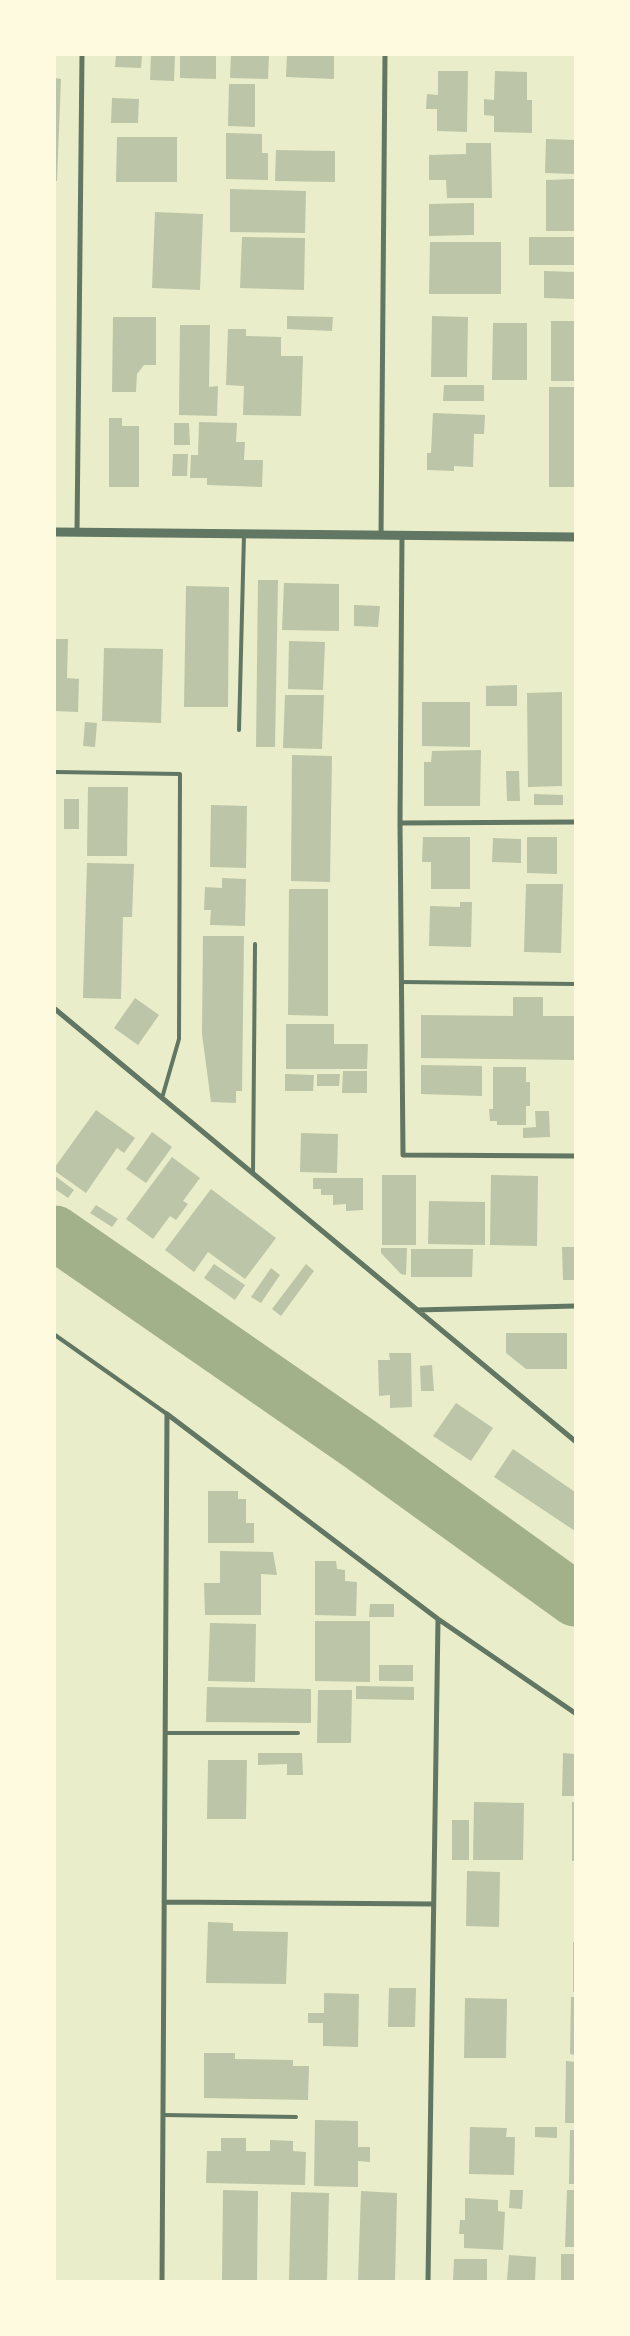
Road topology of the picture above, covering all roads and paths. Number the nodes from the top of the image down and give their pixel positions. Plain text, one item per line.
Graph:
1 (82, 55) edge
2 (385, 55) edge
3 (55, 532) edge
4 (77, 532) junction
5 (244, 534) junction
6 (402, 535) junction
7 (381, 536) junction
8 (575, 537) edge
9 (239, 730) dead end
10 (55, 772) edge
11 (400, 822) junction
12 (575, 822) edge
13 (255, 944) dead end
14 (402, 982) junction
15 (575, 984) edge
16 (55, 1009) edge
17 (162, 1098) junction
18 (575, 1156) edge
19 (253, 1173) junction
20 (575, 1306) edge
21 (417, 1310) junction
22 (55, 1335) edge
23 (167, 1414) junction
24 (575, 1442) edge
25 (438, 1619) junction
26 (575, 1713) edge
27 (165, 1733) junction
28 (298, 1733) dead end
29 (164, 1902) junction
30 (433, 1904) junction
31 (163, 2115) junction
32 (296, 2116) dead end
33 (162, 2281) edge
34 (428, 2281) edge

1 - 4 street
2 - 7 street
3 - 4 street
4 - 5 street
5 - 7 street
5 - 9 lane
6 - 7 street
6 - 8 street
6 - 11 street
10 - 17 lane
11 - 12 street
11 - 14 street
13 - 19 lane
14 - 15 lane
14 - 18 street
16 - 17 street
17 - 19 street
19 - 21 street
20 - 21 street
21 - 24 street
22 - 23 lane
23 - 25 street
23 - 27 street
25 - 26 street
25 - 30 street
27 - 28 lane
27 - 29 street
29 - 30 street
29 - 31 street
30 - 34 street
31 - 32 lane
31 - 33 street

